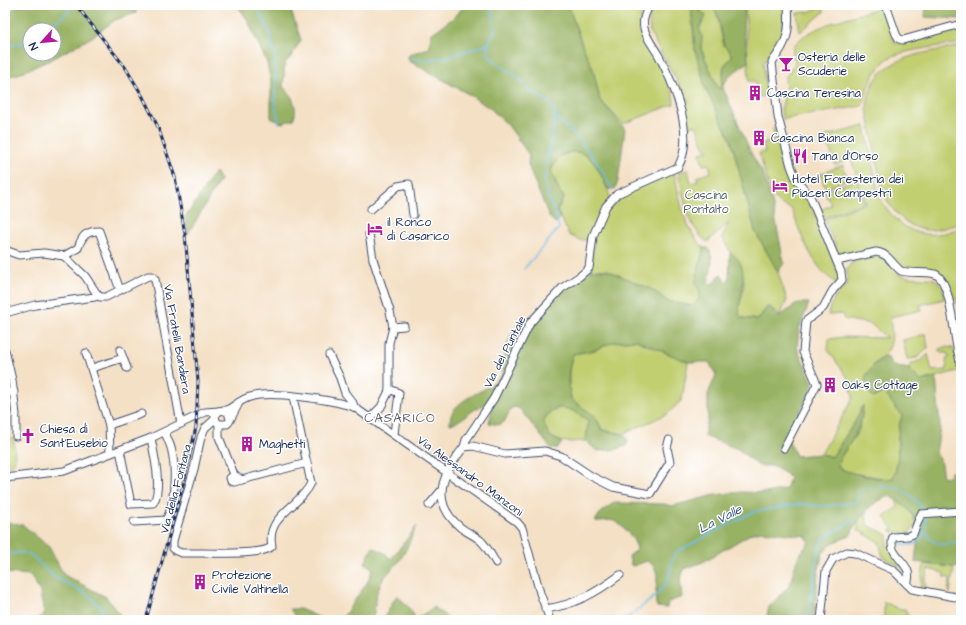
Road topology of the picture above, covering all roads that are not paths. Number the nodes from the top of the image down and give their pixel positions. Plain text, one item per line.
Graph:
1 (649, 5) edge
2 (788, 5) edge
3 (886, 5) edge
4 (961, 24) edge
5 (371, 209) dead end
6 (414, 215) dead end
7 (369, 234) dead end
8 (5, 250) edge
9 (64, 256) junction
10 (837, 261) junction
11 (120, 290) junction
12 (96, 295) junction
13 (5, 313) edge
14 (404, 326) dead end
15 (393, 327) junction
16 (5, 350) edge
17 (120, 350) dead end
18 (86, 353) dead end
19 (329, 355) dead end
20 (123, 358) junction
21 (961, 364) edge
22 (92, 368) junction
23 (127, 368) dead end
24 (390, 389) junction
25 (5, 392) edge
26 (14, 392) junction
27 (293, 397) junction
28 (239, 403) junction
29 (354, 407) junction
30 (222, 411) junction
31 (141, 414) dead end
32 (200, 414) junction
33 (370, 418) junction
34 (230, 419) junction
35 (218, 422) junction
36 (181, 424) junction
37 (109, 425) junction
38 (165, 432) junction
39 (394, 434) junction
40 (16, 436) dead end
41 (151, 438) junction
42 (669, 440) dead end
43 (464, 447) junction
44 (784, 448) dead end
45 (120, 450) junction
46 (110, 453) junction
47 (307, 463) junction
48 (233, 472) dead end
49 (447, 472) junction
50 (5, 478) edge
51 (242, 480) dead end
52 (441, 491) junction
53 (429, 505) dead end
54 (961, 511) edge
55 (134, 522) dead end
56 (496, 563) dead end
57 (620, 575) dead end
58 (907, 584) junction
59 (961, 598) edge
60 (545, 609) junction
61 (550, 620) edge
62 (821, 620) edge

1 - 43 street, Via del Puntale
2 - 10 street
3 - 4 street
5 - 6 street
7 - 15 street
8 - 9 street
9 - 11 street
9 - 12 street
10 - 21 street
10 - 44 street
11 - 12 street, Via Fratelli Bandiera
11 - 36 street, Via Fratelli Bandiera
12 - 13 street, Via Fratelli Bandiera
14 - 15 street
15 - 24 street
16 - 26 street
17 - 20 street
18 - 22 street
19 - 29 street
20 - 22 street
20 - 23 street
22 - 37 street
24 - 33 street
24 - 39 street
25 - 26 street
26 - 40 street
27 - 28 street, Via Alessandro Manzoni
27 - 29 street, Via Alessandro Manzoni
27 - 47 street, Via della Fontana
28 - 30 street, Via Alessandro Manzoni
28 - 34 street
29 - 33 street, Via Alessandro Manzoni
30 - 32 street
30 - 34 street
30 - 35 street
31 - 37 street
32 - 35 street
32 - 36 street
33 - 39 street, Via Alessandro Manzoni
34 - 35 street
35 - 47 street, Via della Fontana
35 - 48 street
36 - 38 street
37 - 46 street
38 - 41 street
38 - 55 street
39 - 49 street, Via Alessandro Manzoni
41 - 45 street
41 - 45 street
42 - 43 street
43 - 49 street, Via del Puntale
45 - 46 street
46 - 50 street
47 - 51 street
49 - 52 street, Via del Puntale
49 - 60 street, Via Alessandro Manzoni
52 - 53 street
52 - 56 street
54 - 58 street
57 - 60 street
58 - 59 street
58 - 62 street
60 - 61 street, Via Alessandro Manzoni

